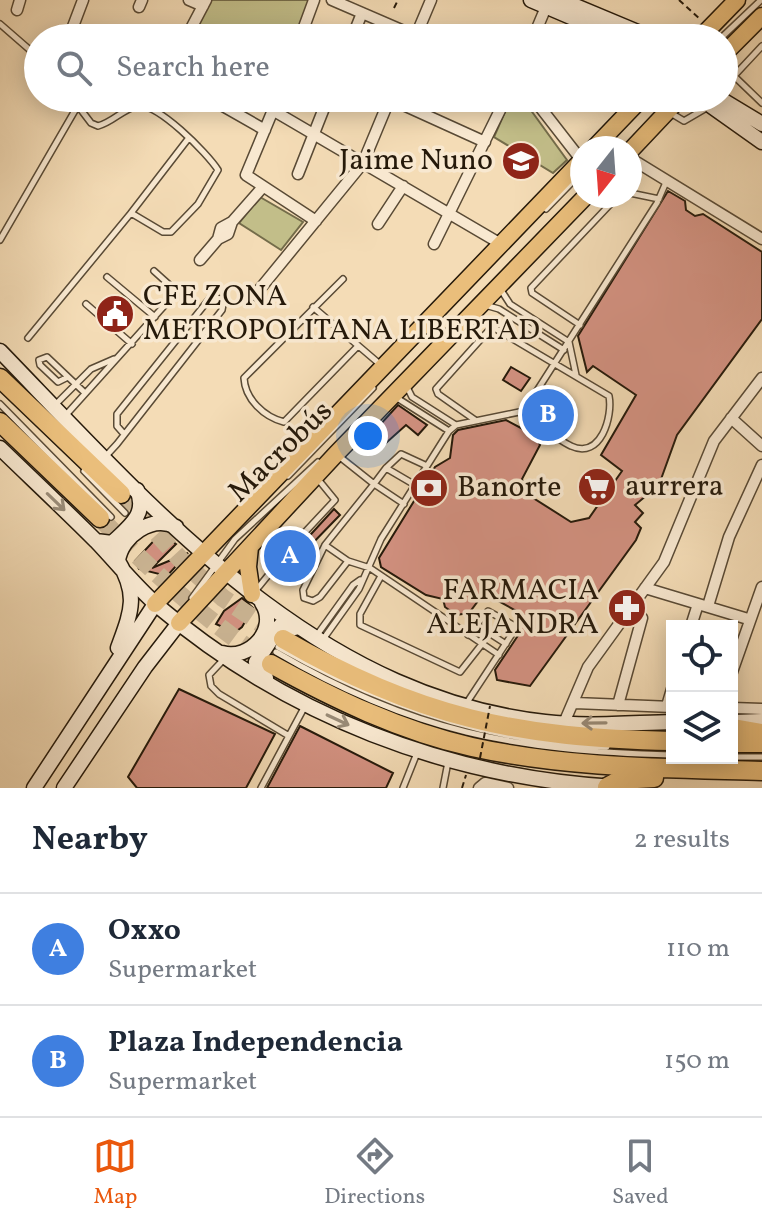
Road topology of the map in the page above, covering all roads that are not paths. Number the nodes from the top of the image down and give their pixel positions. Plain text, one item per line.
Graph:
1 (83, 0) edge
2 (189, 0) edge
3 (314, 0) edge
4 (332, 0) edge
5 (431, 0) edge
6 (531, 0) edge
7 (737, 0) edge
8 (744, 0) edge
9 (761, 0) edge
10 (554, 2) edge
11 (204, 3) edge
12 (362, 13) junction
13 (760, 23) edge
14 (0, 24) edge
15 (74, 24) edge
16 (194, 24) edge
17 (305, 24) edge
18 (358, 24) edge
19 (387, 24) edge
20 (422, 24) edge
21 (541, 24) edge
22 (594, 24) edge
23 (614, 24) edge
24 (718, 24) edge
25 (721, 24) edge
26 (726, 24) edge
27 (738, 42) edge
28 (24, 45) edge
29 (762, 46) edge
30 (738, 72) edge
31 (738, 80) edge
32 (762, 102) edge
33 (74, 112) edge
34 (83, 112) edge
35 (123, 112) edge
36 (157, 112) edge
37 (235, 112) edge
38 (274, 112) edge
39 (276, 112) edge
40 (322, 112) edge
41 (383, 112) edge
42 (420, 112) edge
43 (499, 112) edge
44 (544, 112) edge
45 (629, 112) edge
46 (639, 112) edge
47 (660, 112) edge
48 (662, 112) edge
49 (676, 112) edge
50 (696, 112) edge
51 (731, 112) edge
52 (753, 124) edge
53 (265, 130) junction
54 (313, 135) junction
55 (606, 136) edge
56 (616, 136) edge
57 (635, 136) edge
58 (642, 136) edge
59 (188, 139) junction
60 (485, 142) junction
61 (762, 142) edge
62 (570, 145) edge
63 (363, 163) junction
64 (642, 165) edge
65 (570, 172) edge
66 (298, 174) dead end
67 (667, 179) junction
68 (570, 184) edge
69 (403, 186) junction
70 (262, 188) junction
71 (642, 195) edge
72 (659, 199) junction
73 (570, 202) edge
74 (574, 208) edge
75 (607, 208) edge
76 (131, 213) junction
77 (451, 214) junction
78 (316, 221) junction
79 (378, 224) dead end
80 (762, 239) edge
81 (0, 240) edge
82 (434, 244) dead end
83 (501, 244) junction
84 (200, 260) dead end
85 (154, 271) dead end
86 (107, 277) dead end
87 (343, 279) dead end
88 (500, 285) junction
89 (255, 295) dead end
90 (86, 304) dead end
91 (480, 305) junction
92 (313, 307) junction
93 (155, 317) junction
94 (580, 325) junction
95 (28, 338) dead end
96 (569, 342) junction
97 (132, 344) junction
98 (357, 347) junction
99 (564, 350) junction
100 (0, 351) edge
101 (119, 357) junction
102 (556, 363) junction
103 (383, 366) junction
104 (576, 375) junction
105 (68, 377) junction
106 (0, 378) edge
107 (762, 378) edge
108 (406, 383) junction
109 (77, 386) junction
110 (0, 389) edge
111 (85, 393) junction
112 (393, 395) junction
113 (0, 404) edge
114 (524, 411) junction
115 (59, 412) junction
116 (731, 418) junction
117 (476, 421) junction
118 (0, 422) edge
119 (456, 425) junction
120 (449, 431) junction
121 (124, 434) junction
122 (762, 446) edge
123 (0, 448) edge
124 (336, 454) junction
125 (105, 458) junction
126 (762, 465) edge
127 (427, 466) junction
128 (386, 468) junction
129 (317, 478) junction
130 (374, 484) junction
131 (415, 485) junction
132 (129, 492) junction
133 (404, 504) junction
134 (125, 513) dead end
135 (106, 517) joint
136 (177, 528) junction
137 (95, 541) junction
138 (255, 543) junction
139 (325, 545) junction
140 (292, 546) junction
141 (348, 561) junction
142 (214, 563) junction
143 (370, 568) junction
144 (128, 575) junction
145 (381, 576) junction
146 (645, 588) junction
147 (761, 594) edge
148 (256, 597) junction
149 (703, 605) junction
150 (158, 606) junction
151 (642, 618) dead end
152 (748, 619) junction
153 (694, 620) edge
154 (177, 621) junction
155 (475, 624) junction
156 (468, 635) junction
157 (316, 638) junction
158 (203, 642) junction
159 (482, 644) junction
160 (506, 644) junction
161 (277, 651) junction
162 (738, 652) edge
163 (222, 655) junction
164 (499, 655) junction
165 (111, 667) junction
166 (145, 667) junction
167 (274, 685) junction
168 (575, 703) junction
169 (306, 705) junction
170 (465, 705) junction
171 (618, 705) junction
172 (666, 706) edge
173 (738, 708) edge
174 (762, 709) edge
175 (762, 721) edge
176 (666, 722) edge
177 (564, 723) junction
178 (738, 724) edge
179 (738, 727) edge
180 (762, 733) edge
181 (289, 736) junction
182 (666, 741) edge
183 (738, 743) edge
184 (762, 743) edge
185 (666, 748) edge
186 (738, 750) edge
187 (762, 751) edge
188 (417, 753) junction
189 (666, 755) edge
190 (762, 757) edge
191 (448, 761) junction
192 (738, 762) edge
193 (666, 763) edge
194 (727, 764) edge
195 (738, 764) edge
196 (762, 771) edge
197 (482, 785) edge
198 (67, 787) edge
199 (603, 787) edge
200 (34, 788) edge
201 (41, 788) edge
202 (261, 788) edge
203 (403, 788) edge
204 (443, 788) edge
205 (508, 788) edge
206 (627, 788) edge

1 - 15 street
2 - 11 street
3 - 17 street
4 - 12 street
5 - 20 street
6 - 10 street
7 - 24 main road
8 - 25 lane
9 - 26 lane
10 - 21 street
10 - 22 street
10 - 23 street
11 - 16 street
12 - 18 street
12 - 19 street
13 - 27 main road
14 - 28 lane
29 - 30 lane
31 - 32 lane
32 - 52 lane
33 - 81 lane
34 - 35 lane
36 - 59 lane
37 - 53 street
38 - 53 street
39 - 54 street
40 - 54 street
41 - 63 street
42 - 60 street
43 - 60 street
44 - 62 street
45 - 55 main road
46 - 56 lane
47 - 57 lane
48 - 58 main road
49 - 50 lane
51 - 52 street
52 - 61 street
53 - 70 street
54 - 63 street
54 - 66 street
59 - 76 lane
59 - 76 lane
60 - 77 street
63 - 69 street
63 - 78 street
64 - 67 street
65 - 83 main road
67 - 72 lane
67 - 80 street
68 - 142 lane, Macrobús
69 - 77 street
69 - 79 street
70 - 78 street
70 - 84 street
71 - 72 lane
72 - 94 lane
73 - 142 lane, Macrobús
74 - 88 main road
75 - 94 lane
76 - 95 lane
77 - 82 street
77 - 83 street
78 - 89 street
83 - 103 main road
85 - 93 lane
86 - 93 lane
87 - 92 lane
88 - 91 main road
88 - 96 lane
90 - 97 lane
91 - 99 lane
91 - 108 main road
92 - 98 lane
92 - 98 lane
93 - 97 lane
94 - 96 lane
96 - 99 lane
96 - 104 lane
97 - 101 lane
98 - 103 lane
99 - 102 lane
100 - 115 street
101 - 109 lane
101 - 111 lane
102 - 104 lane
102 - 114 lane
102 - 117 lane
103 - 142 main road
104 - 114 lane
105 - 105 lane
105 - 109 lane
106 - 132 highway
107 - 116 street
108 - 112 main road
108 - 119 lane
109 - 111 lane
109 - 115 lane
110 - 134 lane
111 - 115 lane
112 - 120 lane
112 - 124 main road
113 - 135 lane
114 - 117 lane
115 - 125 street
116 - 122 street
116 - 146 street
117 - 119 lane
118 - 135 highway
119 - 120 lane
120 - 127 lane
121 - 121 lane
121 - 125 lane
123 -> 137 street
124 - 129 main road
124 - 130 lane
125 - 132 street
126 - 149 street
127 - 128 lane
127 - 131 lane
128 - 130 lane
128 - 131 lane
129 - 138 main road
129 - 140 lane
130 - 133 lane
130 - 139 lane
131 - 133 lane
132 - 136 street
132 - 137 street
133 - 143 lane
136 - 142 street
136 - 144 street
137 - 144 street
138 - 140 lane
138 - 142 main road
138 - 148 main road
139 - 141 lane
139 - 141 lane
140 - 148 lane
141 - 143 lane
142 - 148 street
142 - 150 main road
142 - 154 main road
143 - 145 lane
143 - 157 lane
144 - 150 street
144 - 165 street
145 - 156 lane
145 - 159 lane
146 - 149 street
146 - 168 street
147 - 152 street
148 - 157 street
148 - 163 street
149 - 152 street
149 - 153 street
150 - 154 street
150 - 165 street
150 - 201 lane
151 - 171 street
152 - 162 street
154 - 158 street
154 - 166 street
154 - 198 lane
155 - 156 lane
155 - 160 lane
155 - 160 lane
156 - 159 lane
157 - 167 street
157 - 170 street
158 - 163 street
158 - 166 street
159 - 164 lane
160 - 164 lane
161 - 182 highway
161 - 185 lane
161 - 189 lane
161 - 193 highway
163 - 167 street
163 - 181 lane
164 - 170 lane
165 - 200 street
166 - 198 street
167 - 169 street
168 - 171 street
168 - 177 street
169 - 181 lane
169 -> 188 street
170 - 177 street
171 - 172 street
173 - 174 street
175 - 178 street
176 -> 177 street
179 - 180 highway
181 - 202 lane
183 - 184 highway
186 - 187 lane
188 - 191 street
188 - 203 lane
190 - 192 lane
191 - 199 street
191 - 204 lane
194 - 199 highway
195 - 196 highway
197 - 205 street
199 - 206 street

